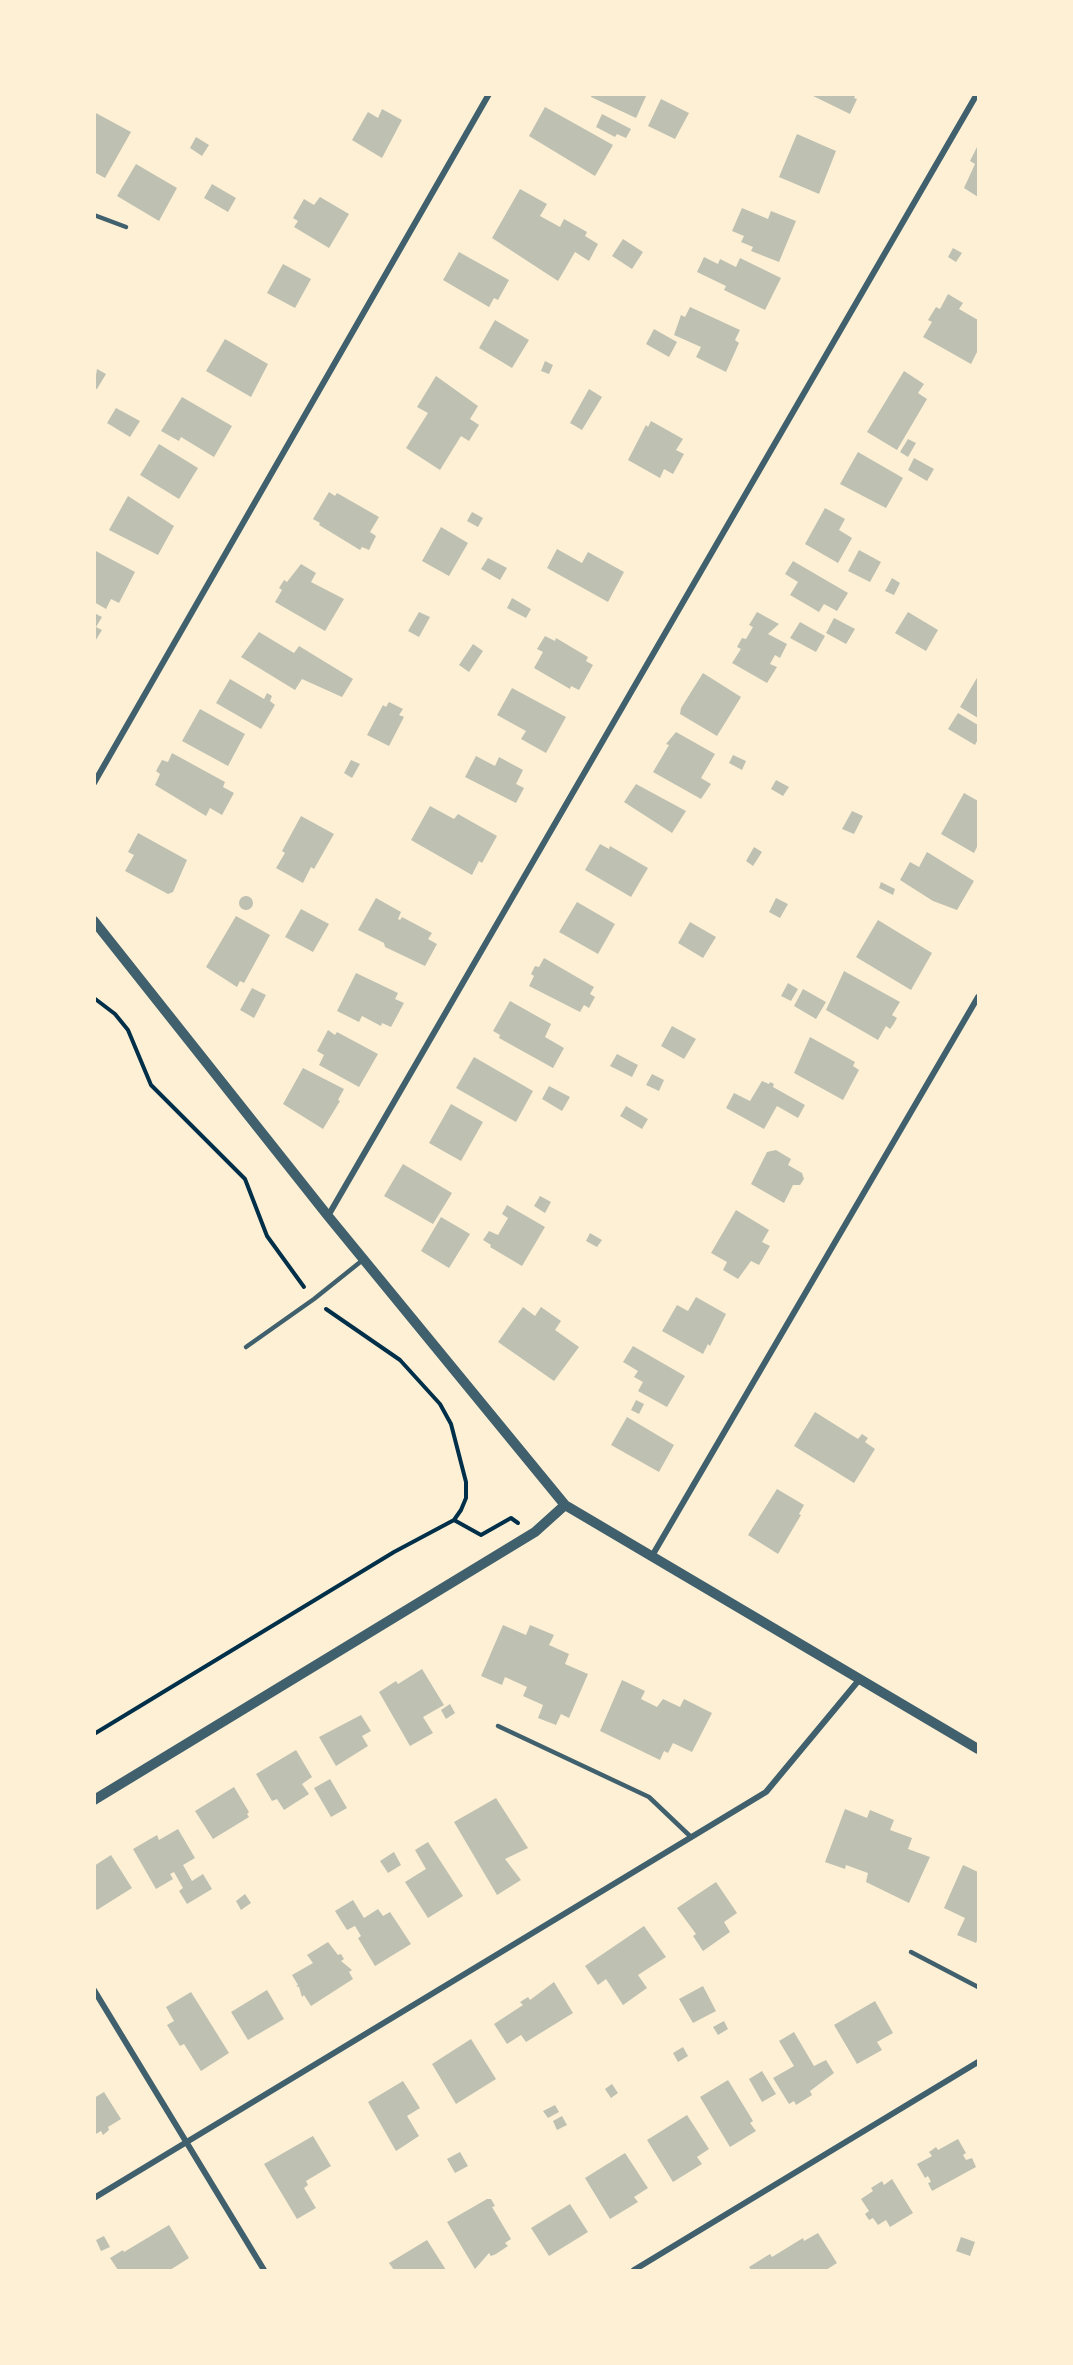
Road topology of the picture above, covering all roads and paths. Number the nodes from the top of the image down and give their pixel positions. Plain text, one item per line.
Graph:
1 (489, 94) edge
2 (977, 94) edge
3 (94, 215) edge
4 (126, 227) dead end
5 (94, 783) edge
6 (94, 921) edge
7 (978, 997) edge
8 (94, 998) edge
9 (328, 1216) junction
10 (364, 1259) junction
11 (314, 1299) junction
12 (246, 1347) dead end
13 (565, 1505) junction
14 (454, 1520) junction
15 (535, 1532) junction
16 (652, 1556) junction
17 (859, 1680) junction
18 (498, 1726) dead end
19 (94, 1734) edge
20 (978, 1749) edge
21 (94, 1800) edge
22 (691, 1837) junction
23 (911, 1952) dead end
24 (978, 1987) edge
25 (94, 1990) edge
26 (978, 2062) edge
27 (187, 2141) junction
28 (94, 2198) edge
29 (264, 2271) edge
30 (634, 2271) edge

1 - 5 street
2 - 9 street
3 - 4 lane
6 - 9 street
7 - 16 street
8 - 11 path
9 - 10 street
10 - 11 lane
10 - 13 street
11 - 12 lane
11 - 14 path
13 - 15 street
13 - 16 street
14 - 15 path
14 - 19 path
15 - 21 street
16 - 17 street
17 - 20 street
17 - 22 street
18 - 22 lane
22 - 27 street
23 - 24 lane
25 - 27 street
26 - 30 street
27 - 28 street
27 - 29 street

